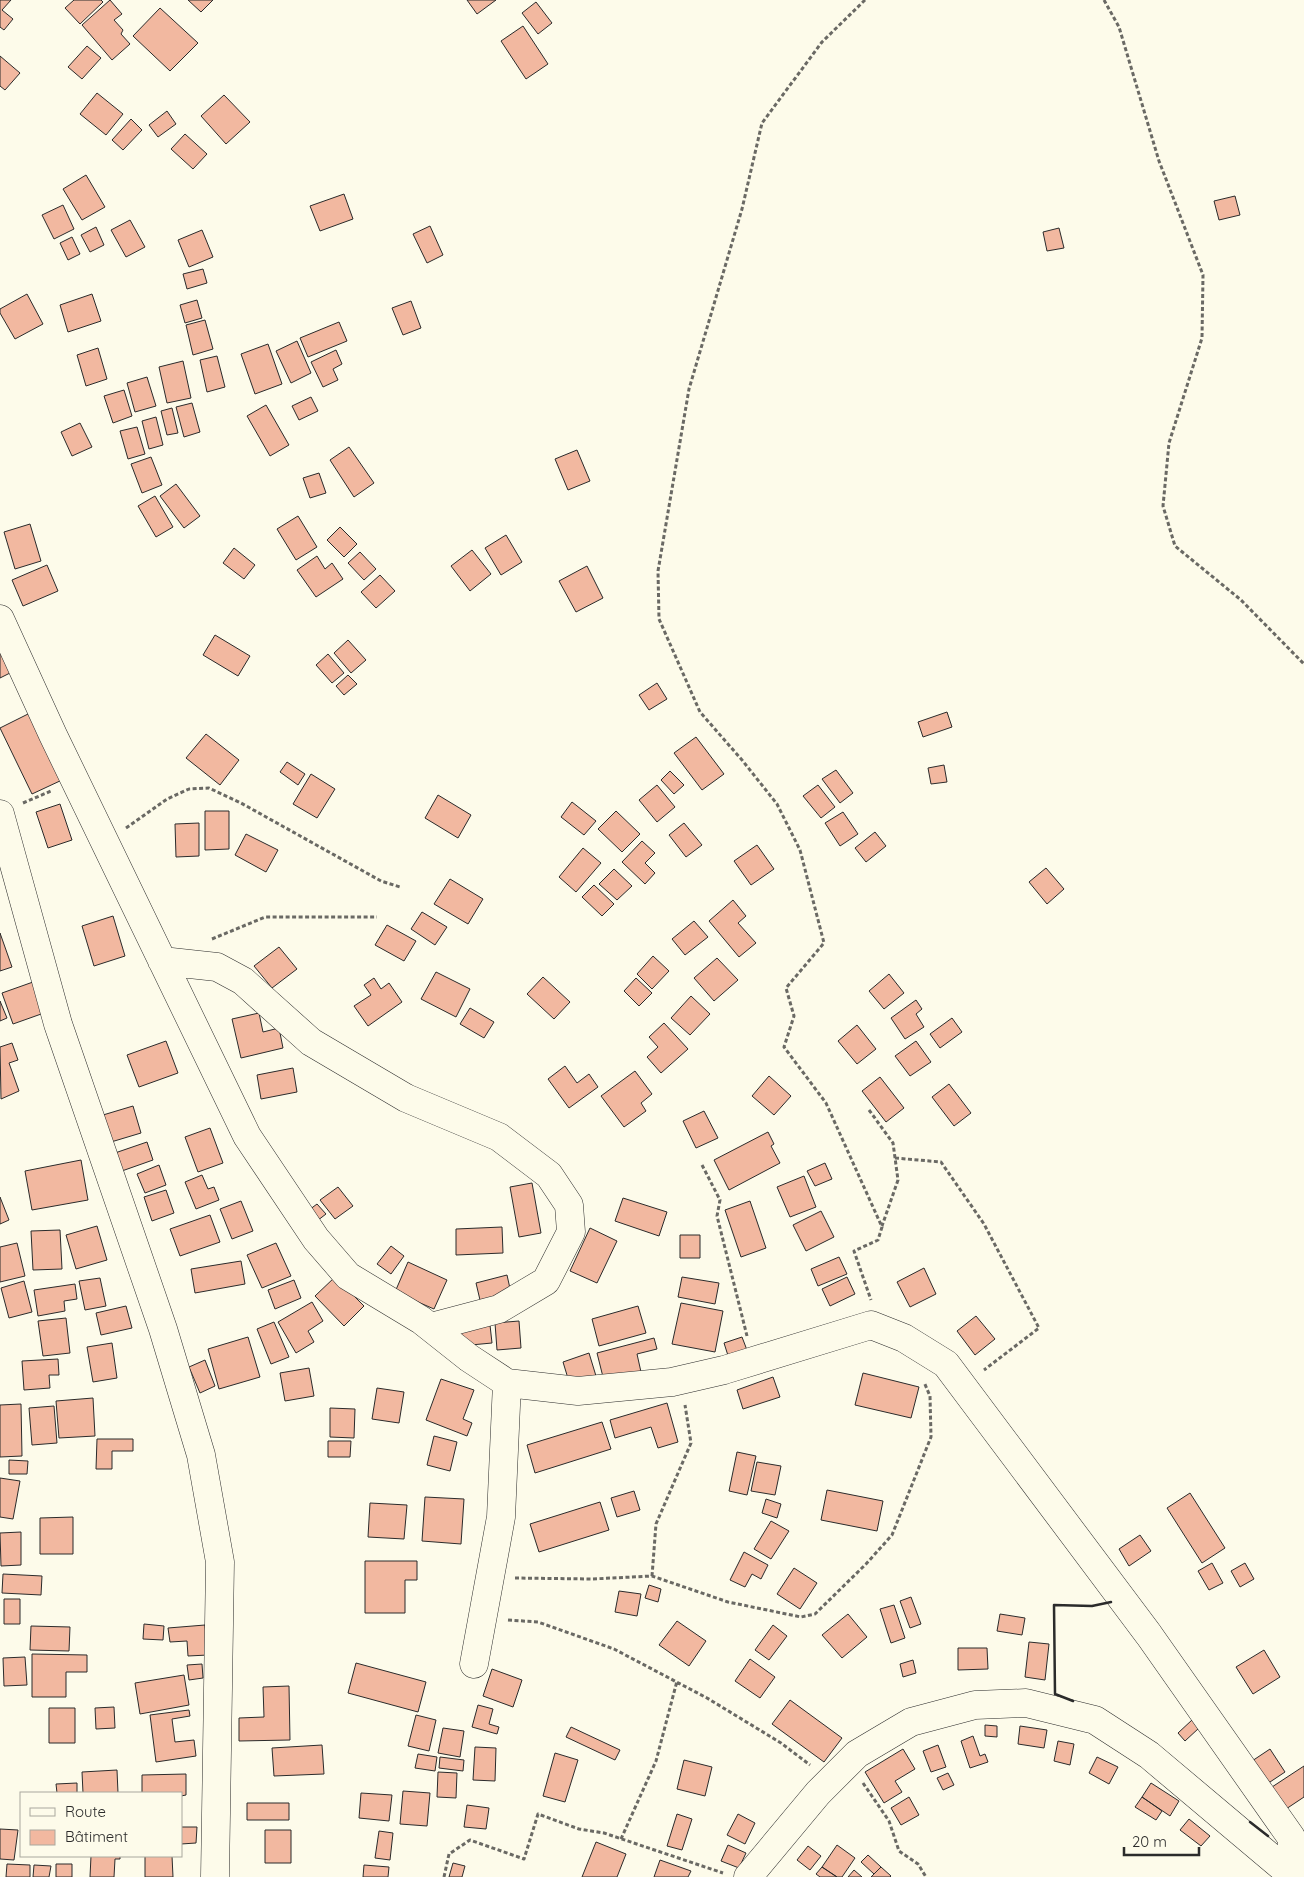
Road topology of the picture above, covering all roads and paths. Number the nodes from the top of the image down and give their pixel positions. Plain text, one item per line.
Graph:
1 (865, 0) edge
2 (1104, 0) edge
3 (0, 618) edge
4 (1304, 664) edge
5 (75, 781) junction
6 (9, 810) edge
7 (105, 843) junction
8 (400, 887) dead end
9 (377, 917) dead end
10 (205, 943) dead end
11 (162, 961) junction
12 (869, 1110) dead end
13 (895, 1158) junction
14 (702, 1165) dead end
15 (882, 1227) junction
16 (871, 1325) junction
17 (431, 1328) junction
18 (753, 1361) junction
19 (680, 1380) junction
20 (923, 1380) dead end
21 (507, 1383) junction
22 (963, 1386) junction
23 (652, 1576) junction
24 (491, 1578) junction
25 (483, 1618) junction
26 (474, 1664) dead end
27 (677, 1681) junction
28 (840, 1771) junction
29 (621, 1838) junction
30 (738, 1876) edge
31 (215, 1877) edge
32 (444, 1877) edge
33 (926, 1877) edge
34 (1295, 1877) edge

1 - 15 path
2 - 4 path
3 - 5 street
5 - 6 path
5 - 7 street
6 - 31 street
7 - 8 path
7 - 11 street
9 - 10 path
11 - 17 street
11 - 17 street
12 - 13 path
13 - 15 path
13 - 22 path
14 - 18 path
15 - 16 path
16 - 18 street
16 - 22 street
17 - 21 street
18 - 19 street
19 - 21 street
19 - 23 path
20 - 23 path
21 - 24 street
22 - 34 street
23 - 24 path
24 - 25 street
25 - 26 street
25 - 27 path
27 - 28 path
27 - 29 path
28 - 30 street
28 - 33 path
28 - 34 street
29 - 30 path
29 - 32 path

